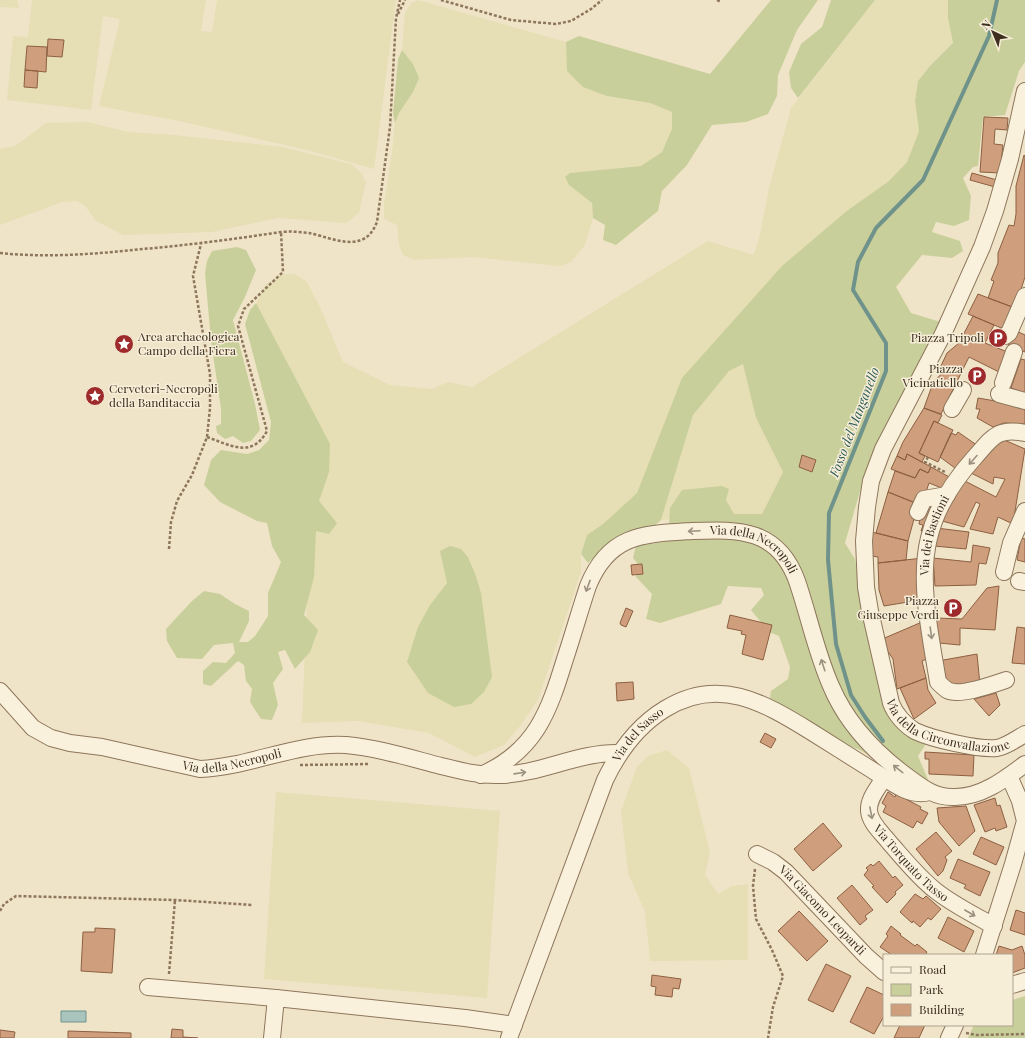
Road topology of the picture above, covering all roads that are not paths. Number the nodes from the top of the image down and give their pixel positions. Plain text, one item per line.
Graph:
1 (1025, 91) edge
2 (1025, 296) edge
3 (963, 390) dead end
4 (1025, 401) edge
5 (952, 409) dead end
6 (1025, 433) edge
7 (947, 495) junction
8 (1025, 510) edge
9 (918, 512) dead end
10 (1004, 572) dead end
11 (1006, 680) dead end
12 (0, 691) edge
13 (1025, 734) edge
14 (619, 753) junction
15 (1025, 764) edge
16 (481, 775) junction
17 (1009, 776) junction
18 (884, 778) junction
19 (929, 792) junction
20 (1025, 821) edge
21 (757, 854) road end
22 (994, 926) junction
23 (984, 954) edge
24 (883, 971) edge
25 (1025, 981) edge
26 (1013, 985) edge
27 (148, 987) dead end
28 (276, 998) junction
29 (512, 1032) edge
30 (272, 1038) edge

1 - 13 street, Via della Circonvallazione
2 - 4 street
3 - 5 street
6 -> 7 street, Via dei Bastioni
7 - 9 street
7 -> 11 street, Via dei Bastioni
8 - 10 street
12 - 16 street, Via della Necropoli
16 -> 14 street, Via della Necropoli
14 - 18 street, Via del Sasso
14 - 29 street, Via del Sasso
15 - 17 street, Via della Necropoli
19 -> 16 street, Via della Necropoli
17 - 19 street, Via della Necropoli
17 - 20 street
18 - 19 street, Via del Sasso
18 -> 22 street, Via Torquato Tasso
20 - 22 street
21 - 24 street, Via Giacomo Leopardi
22 - 23 street
25 - 26 street
27 - 28 street
28 - 29 street
28 - 30 street

